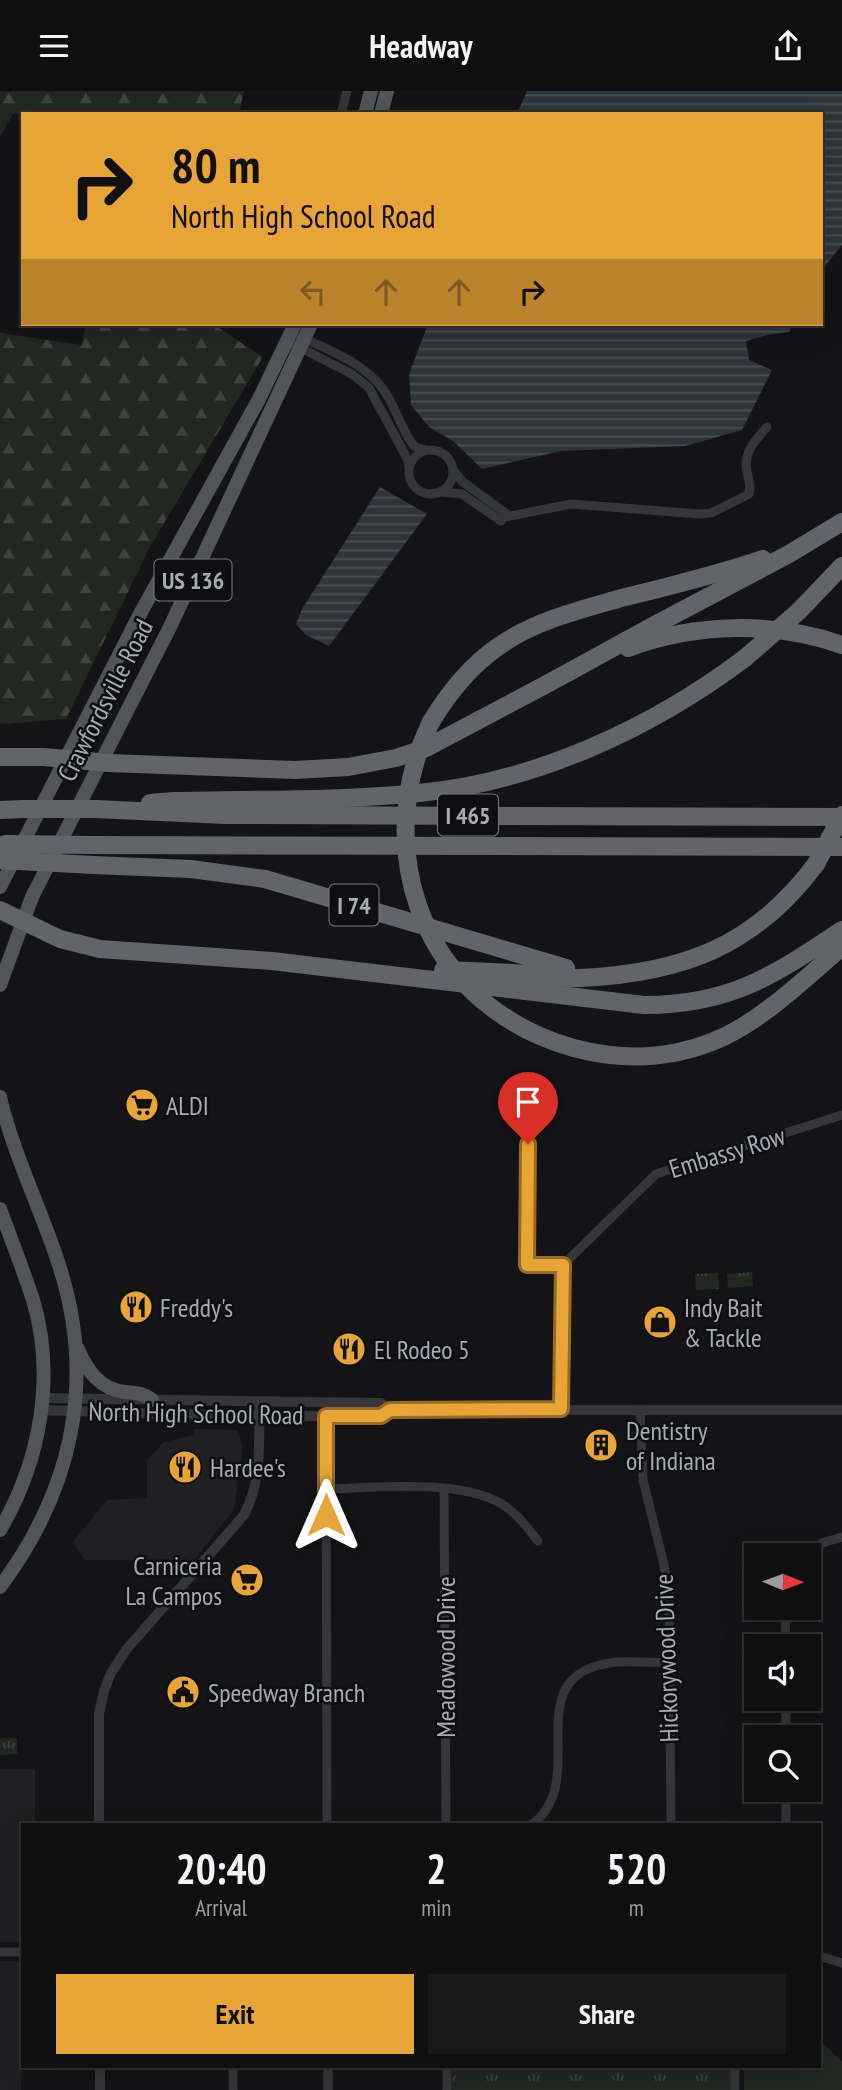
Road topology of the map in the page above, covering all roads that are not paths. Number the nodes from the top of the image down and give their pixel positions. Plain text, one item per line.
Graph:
1 (347, 91) edge
2 (371, 91) edge
3 (387, 91) edge
4 (342, 112) edge
5 (366, 112) edge
6 (382, 112) edge
7 (311, 326) edge
8 (291, 332) edge
9 (303, 344) junction
10 (767, 427) dead end
11 (426, 450) junction
12 (409, 467) junction
13 (453, 470) junction
14 (440, 492) junction
15 (505, 518) junction
16 (836, 525) edge
17 (842, 566) edge
18 (842, 645) edge
19 (573, 670) junction
20 (0, 757) edge
21 (65, 760) junction
22 (101, 762) junction
23 (94, 809) junction
24 (0, 810) edge
25 (842, 816) edge
26 (842, 847) edge
27 (2, 850) edge
28 (0, 887) edge
29 (0, 911) edge
30 (22, 921) junction
31 (842, 930) edge
32 (842, 947) edge
33 (272, 961) junction
34 (609, 974) junction
35 (0, 985) edge
36 (0, 1097) edge
37 (842, 1115) edge
38 (528, 1144) dead end
39 (0, 1209) edge
40 (563, 1265) junction
41 (75, 1341) junction
42 (152, 1400) junction
43 (42, 1404) junction
44 (75, 1405) junction
45 (259, 1408) junction
46 (561, 1409) junction
47 (640, 1409) junction
48 (390, 1410) junction
49 (842, 1410) edge
50 (326, 1416) junction
51 (444, 1488) junction
52 (326, 1489) junction
53 (0, 1530) edge
54 (842, 1538) edge
55 (538, 1541) dead end
56 (821, 1544) edge
57 (0, 1587) edge
58 (670, 1663) junction
59 (786, 1802) edge
60 (99, 1823) edge
61 (327, 1823) edge
62 (446, 1823) edge
63 (533, 1823) edge
64 (671, 1823) edge
65 (786, 1823) edge
66 (0, 1952) edge
67 (21, 1952) edge
68 (821, 1957) edge
69 (842, 1963) edge
70 (100, 2068) edge
71 (233, 2068) edge
72 (328, 2068) edge
73 (447, 2068) edge
74 (735, 2068) edge
75 (100, 2090) edge
76 (233, 2090) edge
77 (328, 2090) edge
78 (447, 2090) edge
79 (735, 2090) edge

1 - 4 street
2 - 5 main road
3 - 6 main road
7 - 9 main road, Crawfordsville Road / US 136
8 - 9 street
8 - 21 main road, Crawfordsville Road / US 136
9 - 11 street
9 - 12 street
9 - 22 main road, Crawfordsville Road / US 136
10 - 15 street
11 - 12 street
11 - 13 street
12 - 14 street
13 - 14 street
13 - 15 street
14 - 15 street
16 - 19 highway
16 - 32 highway, bridge
17 - 23 highway, bridge
18 - 19 highway
19 - 22 highway
20 - 21 highway
21 - 22 highway
21 - 28 main road, Crawfordsville Road / US 136
22 - 30 main road, Crawfordsville Road / US 136
23 - 24 highway, I 465, bridge
23 - 25 highway, I 465
25 - 34 highway, I 74, bridge
26 - 27 highway, I 465, bridge
27 - 34 highway, I 74, bridge
29 - 30 highway
30 - 33 highway
30 - 35 main road, Crawfordsville Road
31 - 33 highway
33 - 34 highway
36 - 41 main road
37 - 40 street, Embassy Row
38 - 40 street
39 - 43 main road
40 - 46 street
41 - 42 main road
41 - 44 main road
42 - 44 street, North High School Road
42 - 45 street, North High School Road
43 - 44 street, North High School Road
43 - 53 main road
44 - 45 street, North High School Road
44 - 57 main road
45 - 48 street, North High School Road
45 - 50 street, North High School Road
45 - 60 street
46 - 47 street, North High School Road
46 - 48 street, North High School Road
47 - 49 street, North High School Road
47 - 58 street, Hickorywood Drive
48 - 50 street, North High School Road
50 - 52 street
51 - 52 street
51 - 55 street
51 - 62 street, Meadowood Drive
52 - 61 street
54 - 56 street
58 - 63 street
58 - 64 street, Hickorywood Drive
59 - 65 street
66 - 67 street
68 - 69 street
70 - 75 street
71 - 76 street
72 - 77 street
73 - 78 street
74 - 79 street

